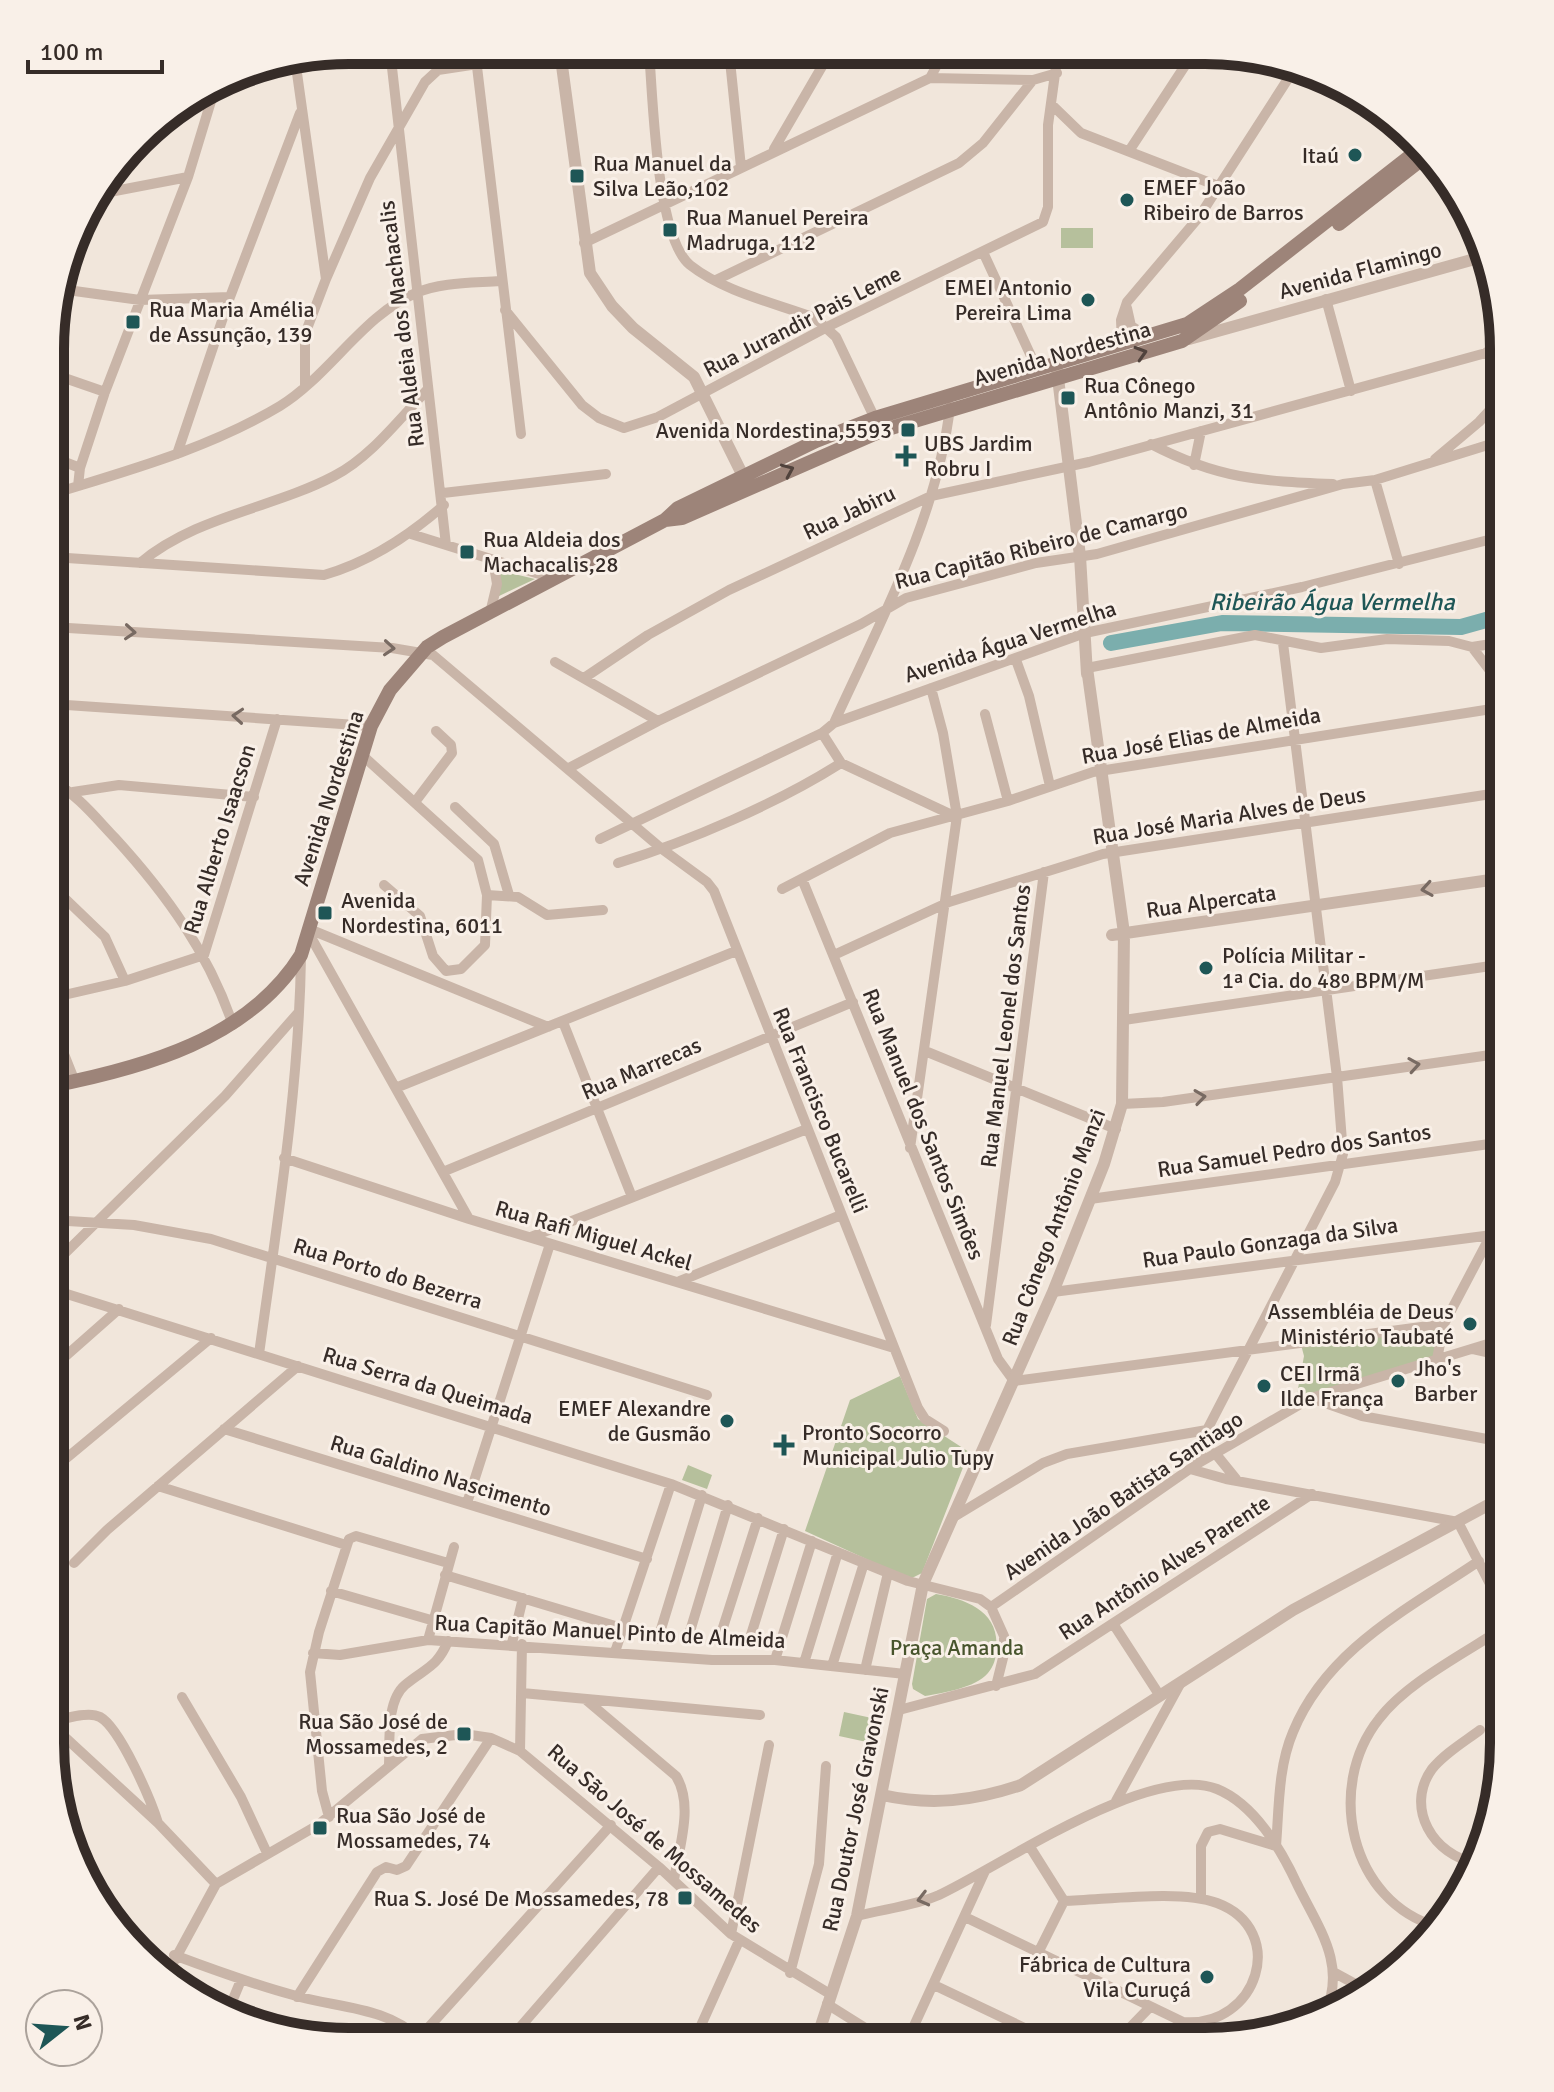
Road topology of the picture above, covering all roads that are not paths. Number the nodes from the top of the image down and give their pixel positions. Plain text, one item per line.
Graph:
1 (477, 64) edge
2 (823, 64) edge
3 (937, 64) edge
4 (1059, 64) edge
5 (1186, 64) edge
6 (392, 65) edge
7 (473, 65) edge
8 (563, 65) edge
9 (650, 65) edge
10 (730, 65) edge
11 (296, 69) edge
12 (1057, 73) junction
13 (1289, 77) edge
14 (930, 78) junction
15 (1033, 80) junction
16 (212, 99) edge
17 (1051, 104) junction
18 (300, 113) junction
19 (398, 128) junction
20 (773, 151) junction
21 (1129, 151) junction
22 (1412, 154) edge
23 (1419, 161) edge
24 (741, 167) junction
25 (188, 177) junction
26 (1218, 186) junction
27 (112, 192) edge
28 (664, 205) junction
29 (584, 243) junction
30 (983, 252) junction
31 (1475, 259) edge
32 (326, 279) junction
33 (716, 280) junction
34 (500, 281) junction
35 (70, 290) edge
36 (417, 292) junction
37 (230, 297) junction
38 (1326, 299) junction
39 (140, 300) junction
40 (1127, 302) junction
41 (1229, 303) junction
42 (505, 310) junction
43 (1249, 321) junction
44 (827, 327) junction
45 (1147, 336) junction
46 (1182, 341) junction
47 (1122, 344) junction
48 (1490, 351) edge
49 (1487, 352) junction
50 (1490, 355) edge
51 (1037, 369) junction
52 (1057, 371) junction
53 (64, 378) edge
54 (305, 387) junction
55 (428, 389) junction
56 (1351, 391) junction
57 (105, 392) junction
58 (703, 393) junction
59 (948, 402) junction
60 (1490, 408) edge
61 (878, 424) junction
62 (1201, 431) junction
63 (521, 434) dead end
64 (1151, 444) junction
65 (1490, 444) edge
66 (177, 454) junction
67 (1434, 460) junction
68 (64, 462) edge
69 (1194, 465) junction
70 (1066, 467) junction
71 (80, 468) junction
72 (606, 474) dead end
73 (1375, 480) junction
74 (746, 481) junction
75 (1343, 484) junction
76 (78, 486) junction
77 (64, 490) edge
78 (443, 493) junction
79 (931, 496) junction
80 (444, 505) junction
81 (411, 534) junction
82 (1490, 540) edge
83 (446, 545) junction
84 (1080, 556) junction
85 (64, 558) edge
86 (493, 560) junction
87 (140, 563) junction
88 (1399, 564) junction
89 (552, 578) junction
90 (887, 606) junction
91 (491, 609) junction
92 (64, 628) edge
93 (1085, 633) junction
94 (1283, 643) junction
95 (1490, 644) edge
96 (1472, 647) junction
97 (423, 651) junction
98 (1016, 660) junction
99 (555, 662) dead end
100 (1087, 668) junction
101 (1490, 671) edge
102 (584, 678) junction
103 (931, 688) junction
104 (64, 705) edge
105 (1490, 709) edge
106 (985, 714) dead end
107 (277, 719) junction
108 (658, 721) junction
109 (834, 723) junction
110 (371, 726) junction
111 (436, 731) dead end
112 (822, 733) junction
113 (1294, 738) junction
114 (362, 755) junction
115 (841, 763) junction
116 (569, 768) junction
117 (1102, 770) junction
118 (1050, 786) junction
119 (64, 787) edge
120 (73, 792) junction
121 (1490, 794) edge
122 (254, 797) junction
123 (1008, 801) junction
124 (415, 802) junction
125 (455, 807) dead end
126 (954, 815) junction
127 (1305, 821) junction
128 (633, 824) junction
129 (600, 839) dead end
130 (662, 849) junction
131 (1115, 851) junction
132 (618, 863) dead end
133 (1044, 872) junction
134 (802, 879) junction
135 (1490, 880) edge
136 (384, 885) dead end
137 (782, 889) dead end
138 (487, 895) junction
139 (509, 895) junction
140 (64, 898) edge
141 (943, 904) junction
142 (1315, 907) junction
143 (603, 910) dead end
144 (308, 931) junction
145 (1118, 934) junction
146 (736, 951) junction
147 (204, 955) junction
148 (301, 955) junction
149 (834, 955) junction
150 (1490, 966) edge
151 (125, 981) junction
152 (284, 983) junction
153 (1326, 993) junction
154 (64, 995) edge
155 (853, 1002) junction
156 (300, 1010) junction
157 (1124, 1020) junction
158 (563, 1022) junction
159 (233, 1025) junction
160 (548, 1027) junction
161 (770, 1035) junction
162 (925, 1051) junction
163 (1490, 1055) edge
164 (64, 1056) edge
165 (1337, 1077) junction
166 (74, 1082) junction
167 (64, 1084) edge
168 (398, 1087) junction
169 (1017, 1088) junction
170 (1122, 1104) junction
171 (596, 1108) junction
172 (807, 1129) junction
173 (1116, 1129) junction
174 (1490, 1144) edge
175 (910, 1150) junction
176 (284, 1158) junction
177 (1341, 1164) junction
178 (445, 1171) junction
179 (632, 1197) junction
180 (1090, 1199) junction
181 (841, 1215) junction
182 (469, 1219) junction
183 (64, 1221) edge
184 (100, 1222) junction
185 (1490, 1235) edge
186 (531, 1237) junction
187 (1490, 1239) edge
188 (550, 1244) junction
189 (64, 1255) edge
190 (272, 1258) junction
191 (1295, 1260) junction
192 (680, 1281) junction
193 (1053, 1292) junction
194 (64, 1293) edge
195 (119, 1309) junction
196 (1444, 1324) junction
197 (985, 1327) junction
198 (520, 1335) junction
199 (211, 1338) junction
200 (1490, 1343) edge
201 (894, 1348) junction
202 (1471, 1349) junction
203 (1249, 1350) junction
204 (1490, 1353) edge
205 (259, 1354) junction
206 (64, 1358) edge
207 (1437, 1359) junction
208 (298, 1366) junction
209 (1014, 1381) junction
210 (707, 1395) dead end
211 (1311, 1398) junction
212 (491, 1425) junction
213 (224, 1429) junction
214 (1207, 1430) junction
215 (944, 1431) dead end
216 (1490, 1440) edge
217 (1215, 1453) junction
218 (64, 1460) edge
219 (1193, 1466) junction
220 (1237, 1480) junction
221 (671, 1484) junction
222 (158, 1486) junction
223 (1312, 1494) junction
224 (702, 1495) junction
225 (467, 1503) junction
226 (1490, 1504) edge
227 (728, 1505) junction
228 (758, 1518) junction
229 (951, 1519) junction
230 (1458, 1522) junction
231 (784, 1529) junction
232 (812, 1541) junction
233 (346, 1545) junction
234 (454, 1547) dead end
235 (838, 1552) junction
236 (647, 1559) junction
237 (1479, 1561) junction
238 (74, 1563) dead end
239 (448, 1563) junction
240 (864, 1563) junction
241 (888, 1573) junction
242 (445, 1575) junction
243 (1490, 1583) edge
244 (923, 1584) junction
245 (331, 1591) junction
246 (523, 1598) junction
247 (991, 1607) junction
248 (431, 1620) junction
249 (1114, 1625) junction
250 (622, 1628) junction
251 (1490, 1637) edge
252 (688, 1638) dead end
253 (750, 1638) dead end
254 (658, 1639) dead end
255 (428, 1640) junction
256 (719, 1640) dead end
257 (448, 1641) junction
258 (517, 1643) junction
259 (615, 1652) junction
260 (313, 1653) junction
261 (775, 1660) junction
262 (804, 1663) junction
263 (832, 1666) junction
264 (865, 1670) junction
265 (905, 1674) junction
266 (1181, 1682) junction
267 (996, 1686) junction
268 (522, 1693) junction
269 (1160, 1696) junction
270 (182, 1697) dead end
271 (584, 1698) junction
272 (899, 1710) junction
273 (760, 1715) dead end
274 (64, 1720) edge
275 (1480, 1730) dead end
276 (64, 1733) edge
277 (491, 1738) junction
278 (769, 1745) dead end
279 (520, 1751) junction
280 (389, 1764) junction
281 (826, 1766) dead end
282 (882, 1795) junction
283 (1116, 1801) junction
284 (329, 1817) junction
285 (158, 1823) junction
286 (611, 1825) junction
287 (1276, 1846) junction
288 (1030, 1847) junction
289 (267, 1853) junction
290 (1465, 1859) edge
291 (659, 1867) junction
292 (985, 1871) junction
293 (674, 1880) junction
294 (216, 1884) junction
295 (1201, 1898) junction
296 (1064, 1901) junction
297 (857, 1916) junction
298 (965, 1917) junction
299 (1426, 1922) edge
300 (735, 1937) junction
301 (1038, 1953) junction
302 (174, 1955) junction
303 (170, 1965) edge
304 (790, 1973) junction
305 (1335, 1973) junction
306 (241, 1980) junction
307 (1356, 1984) edge
308 (934, 1985) junction
309 (297, 1997) junction
310 (829, 1999) junction
311 (1328, 2000) edge
312 (232, 2003) edge
313 (1150, 2007) junction
314 (860, 2025) junction
315 (406, 2028) edge
316 (430, 2028) edge
317 (519, 2028) edge
318 (699, 2028) edge
319 (820, 2028) edge
320 (855, 2028) edge
321 (865, 2028) edge
322 (913, 2028) edge
323 (1025, 2028) edge
324 (1130, 2028) edge

1 - 34 street
2 - 20 street
3 - 14 street
4 - 12 street
5 - 21 street
6 - 19 street, Rua Aldeia dos Machacalis
7 - 19 street
8 - 29 street
9 - 28 street
10 - 24 street
11 - 18 street
12 - 15 street
12 - 17 street
13 - 26 street
14 - 15 street
14 - 20 street
15 - 33 street
16 - 25 street
17 - 21 street
17 - 30 street, Rua Jurandir Pais Leme
18 - 32 street
18 - 37 street
19 - 32 street
19 - 36 street, Rua Aldeia dos Machacalis
20 - 24 street
21 - 26 street
22 - 41 main road, Avenida Nordestina
23 - 41 main road, Avenida Nordestina
24 - 28 street
25 - 27 street
25 - 39 street
26 - 40 street
28 - 29 street
28 - 33 street
29 - 58 street
30 - 44 street, Rua Jurandir Pais Leme
30 - 51 street
31 - 38 street, Avenida Flamingo
32 - 54 street
33 - 44 street
34 - 36 street
34 - 42 street
35 - 39 street
36 - 54 street
36 - 55 street, Rua Aldeia dos Machacalis
37 - 39 street
37 - 66 street
38 - 43 street, Avenida Flamingo
38 - 56 street
39 - 57 street
40 - 45 street
40 - 47 street
41 - 43 street
41 - 45 main road, Avenida Nordestina
41 - 46 main road, Avenida Nordestina
42 - 58 street, Rua Jurandir Pais Leme
42 - 63 street
43 - 46 street, Avenida Flamingo
44 - 58 street, Rua Jurandir Pais Leme
44 - 61 street
45 - 47 main road, Avenida Nordestina
52 -> 46 main road, Avenida Nordestina
47 - 52 main road, Avenida Nordestina
48 - 49 street, Rua Jabiru
49 - 50 street
49 - 56 street, Rua Jabiru
51 - 52 main road, Avenida Nordestina
51 - 59 main road, Avenida Nordestina
52 - 59 main road, Avenida Nordestina
52 - 70 street, Rua Cônego Antônio Manzi
53 - 57 street
54 - 66 street
55 - 78 street, Rua Aldeia dos Machacalis
55 - 87 street
56 - 62 street, Rua Jabiru
57 - 71 street
58 - 74 street
59 - 61 main road, Avenida Nordestina
59 - 79 street
60 - 67 street
61 - 74 main road, Avenida Nordestina
62 - 64 street, Rua Jabiru
62 - 69 street
64 - 69 street
64 - 70 street, Rua Jabiru
65 - 67 street, Rua Capitão Ribeiro de Camargo
66 - 76 street
67 - 73 street, Rua Capitão Ribeiro de Camargo
68 - 71 street
69 - 75 street
70 - 79 street, Rua Jabiru
70 - 84 street, Rua Cônego Antônio Manzi
71 - 76 street
72 - 78 street
73 - 75 street, Rua Capitão Ribeiro de Camargo
73 - 88 street
74 - 89 main road, Avenida Nordestina
75 - 84 street, Rua Capitão Ribeiro de Camargo
76 - 77 street
78 - 80 street, Rua Aldeia dos Machacalis
79 - 90 street
79 - 102 street, Rua Jabiru
80 - 81 street
80 - 83 street, Rua Aldeia dos Machacalis
81 - 83 street
81 - 87 street
82 - 88 street, Avenida Água Vermelha
83 - 86 street
84 - 90 street, Rua Capitão Ribeiro de Camargo
84 - 93 street, Rua Cônego Antônio Manzi
85 - 87 street
86 - 89 street
86 - 91 street
88 - 93 street, Avenida Água Vermelha
89 - 91 main road, Avenida Nordestina
90 - 108 street, Rua Capitão Ribeiro de Camargo
90 - 109 street
91 - 97 main road, Avenida Nordestina
92 -> 97 street
93 - 98 street, Avenida Água Vermelha
93 - 100 street, Rua Cônego Antônio Manzi
94 - 96 street
94 - 100 street
94 - 113 street
95 - 96 street
96 - 101 street
97 - 110 main road, Avenida Nordestina
97 - 116 street, Rua Francisco Bucarelli
98 - 103 street, Avenida Água Vermelha
98 - 118 street
99 - 102 street
100 - 117 street, Rua Cônego Antônio Manzi
102 - 108 street
103 - 109 street, Avenida Água Vermelha
103 - 126 street
107 -> 104 street
105 - 113 street, Rua José Elias de Almeida
106 - 123 street
107 - 110 street
107 - 122 street, Rua Alberto Isaacson
108 - 116 street, Rua Capitão Ribeiro de Camargo
109 - 112 street, Avenida Água Vermelha
110 - 114 main road, Avenida Nordestina
111 - 124 street
112 - 115 street
112 - 128 street, Avenida Água Vermelha
113 - 117 street, Rua José Elias de Almeida
113 - 127 street
114 - 124 street
114 - 144 main road, Avenida Nordestina
115 - 126 street
115 - 130 street
116 - 128 street, Rua Francisco Bucarelli
117 - 118 street, Rua José Elias de Almeida
117 - 131 street, Rua Cônego Antônio Manzi
118 - 123 street, Rua José Elias de Almeida
119 - 120 street
120 - 122 street
120 - 147 street
121 - 127 street, Rua José Maria Alves de Deus
122 - 147 street, Rua Alberto Isaacson
123 - 126 street, Rua José Elias de Almeida
124 - 138 street
125 - 139 street
126 - 134 street, Rua José Elias de Almeida
126 - 141 street
127 - 131 street, Rua José Maria Alves de Deus
127 - 142 street
128 - 129 street, Avenida Água Vermelha
128 - 130 street, Rua Francisco Bucarelli
130 - 132 street
130 - 146 street, Rua Francisco Bucarelli
131 - 133 street, Rua José Maria Alves de Deus
131 - 145 street, Rua Cônego Antônio Manzi
133 - 141 street, Rua José Maria Alves de Deus
133 - 169 street, Rua Manuel Leonel dos Santos
134 - 137 street, Rua José Elias de Almeida
134 - 149 street, Rua Manuel dos Santos Simões
135 -> 142 street, Rua Alpercata
136 - 138 street
138 - 139 street
139 - 143 street
140 - 151 street
141 - 149 street, Rua José Maria Alves de Deus
141 - 162 street
142 - 145 street, Rua Alpercata
142 - 153 street
144 - 148 main road, Avenida Nordestina
144 - 160 street
144 - 168 street
145 - 157 street, Rua Cônego Antônio Manzi
146 - 158 street
146 - 161 street, Rua Francisco Bucarelli
147 - 151 street, Rua Alberto Isaacson
147 - 159 street
148 - 152 main road, Avenida Nordestina
148 - 156 street
149 - 155 street, Rua Manuel dos Santos Simões
150 - 153 street
151 - 154 street, Rua Alberto Isaacson
152 - 156 street
152 - 159 main road, Avenida Nordestina
153 - 157 street
153 - 165 street
155 - 161 street, Rua Marrecas
155 - 175 street, Rua Manuel dos Santos Simões
156 - 176 street
156 - 184 street
157 - 170 street, Rua Cônego Antônio Manzi
158 - 160 street
158 - 171 street
159 - 166 main road, Avenida Nordestina
160 - 168 street
161 - 171 street, Rua Marrecas
161 - 172 street, Rua Francisco Bucarelli
162 - 169 street
162 - 175 street
165 -> 163 street
164 - 166 street
170 -> 165 street
165 - 177 street
166 - 167 main road, Avenida Nordestina
168 - 178 street
169 - 173 street
169 - 197 street, Rua Manuel Leonel dos Santos
170 - 173 street, Rua Cônego Antônio Manzi
171 - 178 street, Rua Marrecas
171 - 179 street
172 - 179 street
172 - 181 street, Rua Francisco Bucarelli
173 - 180 street, Rua Cônego Antônio Manzi
174 - 177 street, Rua Samuel Pedro dos Santos
175 - 197 street, Rua Manuel dos Santos Simões
176 - 182 street, Rua Rafi Miguel Ackel
176 - 190 street
177 - 180 street, Rua Samuel Pedro dos Santos
177 - 191 street
178 - 182 street
179 - 186 street
180 - 193 street, Rua Cônego Antônio Manzi
181 - 192 street
181 - 201 street, Rua Francisco Bucarelli
182 - 186 street, Rua Rafi Miguel Ackel
183 - 184 street, Rua Porto do Bezerra
184 - 189 street
184 - 190 street, Rua Porto do Bezerra
185 - 191 street, Rua Paulo Gonzaga da Silva
186 - 188 street, Rua Rafi Miguel Ackel
187 - 196 street
188 - 192 street, Rua Rafi Miguel Ackel
188 - 198 street
190 - 198 street, Rua Porto do Bezerra
190 - 205 street
191 - 193 street, Rua Paulo Gonzaga da Silva
191 - 203 street
192 - 201 street, Rua Rafi Miguel Ackel
193 - 209 street, Rua Cônego Antônio Manzi
194 - 195 street, Rua Serra da Queimada
195 - 199 street, Rua Serra da Queimada
195 - 206 street
196 - 203 street
196 - 207 street
197 - 209 street, Rua Manuel dos Santos Simões
198 - 210 street, Rua Porto do Bezerra
198 - 212 street
199 - 205 street, Rua Serra da Queimada
199 - 218 street
200 - 202 street, Avenida João Batista Santiago
201 - 215 street, Rua Francisco Bucarelli
202 - 204 street
202 - 207 street, Avenida João Batista Santiago
203 - 209 street
203 - 214 street
205 - 208 street, Rua Serra da Queimada
207 - 211 street, Avenida João Batista Santiago
208 - 212 street, Rua Serra da Queimada
208 - 213 street
209 - 229 street, Rua Cônego Antônio Manzi
211 - 216 street
211 - 217 street, Avenida João Batista Santiago
212 - 221 street, Rua Serra da Queimada
212 - 225 street
213 - 222 street
213 - 225 street, Rua Galdino Nascimento
214 - 219 street
214 - 229 street
217 - 219 street, Avenida João Batista Santiago
217 - 220 street
219 - 220 street
219 - 247 street, Avenida João Batista Santiago
220 - 223 street
221 - 224 street, Rua Serra da Queimada
221 - 236 street
222 - 233 street
222 - 238 street
223 - 230 street
223 - 249 street, Rua Antônio Alves Parente
224 - 227 street, Rua Serra da Queimada
224 - 254 street
225 - 236 street, Rua Galdino Nascimento
226 - 230 street
227 - 228 street, Rua Serra da Queimada
227 - 252 street
228 - 231 street, Rua Serra da Queimada
228 - 256 street
229 - 244 street, Rua Cônego Antônio Manzi
230 - 237 street
230 - 266 street
231 - 232 street, Rua Serra da Queimada
231 - 253 street
232 - 235 street, Rua Serra da Queimada
232 - 261 street
233 - 239 street
233 - 245 street
234 - 239 street
235 - 240 street, Rua Serra da Queimada
235 - 262 street
236 - 250 street
237 - 243 street
237 - 287 street
239 - 242 street
240 - 241 street, Rua Serra da Queimada
240 - 263 street
241 - 244 street, Rua Serra da Queimada
241 - 264 street
242 - 246 street
242 - 248 street
244 - 247 street
244 - 265 street, Rua Doutor José Gravonski
245 - 248 street
245 - 260 street
246 - 250 street
246 - 258 street
247 - 267 street
248 - 255 street
249 - 267 street, Rua Antônio Alves Parente
249 - 269 street
250 - 259 street
251 - 299 street
255 - 257 street, Rua Capitão Manuel Pinto de Almeida
255 - 260 street, Rua Capitão Manuel Pinto de Almeida
257 - 258 street, Rua Capitão Manuel Pinto de Almeida
257 - 280 street
258 - 259 street, Rua Capitão Manuel Pinto de Almeida
258 - 268 street
259 - 261 street, Rua Capitão Manuel Pinto de Almeida
260 - 284 street
261 - 262 street, Rua Capitão Manuel Pinto de Almeida
262 - 263 street, Rua Capitão Manuel Pinto de Almeida
263 - 264 street, Rua Capitão Manuel Pinto de Almeida
264 - 265 street, Rua Capitão Manuel Pinto de Almeida
265 - 272 street, Rua Doutor José Gravonski
266 - 269 street
266 - 283 street
267 - 272 street, Rua Antônio Alves Parente
268 - 271 street
268 - 279 street
269 - 282 street
270 - 289 street
271 - 273 street
271 - 293 street
272 - 282 street, Rua Doutor José Gravonski
274 - 285 street
275 - 290 street
276 - 285 street
277 - 279 street, Rua São José de Mossamedes
277 - 280 street, Rua São José de Mossamedes
277 - 309 street
278 - 300 street
279 - 286 street, Rua São José de Mossamedes
280 - 284 street, Rua São José de Mossamedes
281 - 304 street
282 - 297 street, Rua Doutor José Gravonski
283 - 287 street
283 - 288 street
284 - 289 street, Rua São José de Mossamedes
285 - 294 street
286 - 291 street, Rua São José de Mossamedes
286 - 316 street
287 - 295 street
287 - 305 street
288 - 292 street
288 - 296 street
289 - 294 street, Rua São José de Mossamedes
291 - 293 street, Rua São José de Mossamedes
291 - 317 street
292 -> 297 street
292 - 298 street
293 - 300 street, Rua São José de Mossamedes
294 - 302 street, Rua São José de Mossamedes
295 - 296 street
295 - 313 street
296 - 301 street
297 - 310 street, Rua Doutor José Gravonski
298 - 301 street
298 - 308 street
300 - 304 street, Rua São José de Mossamedes
300 - 318 street
301 - 313 street
302 - 303 street, Rua São José de Mossamedes
302 - 306 street
304 - 310 street, Rua São José de Mossamedes
305 - 307 street
305 - 311 street
306 - 309 street
306 - 312 street
308 - 322 street
308 - 323 street
309 - 315 street
310 - 314 street, Rua São José de Mossamedes
310 - 319 street, Rua Doutor José Gravonski
313 - 324 street
314 - 320 street
314 - 321 street, Rua São José de Mossamedes

